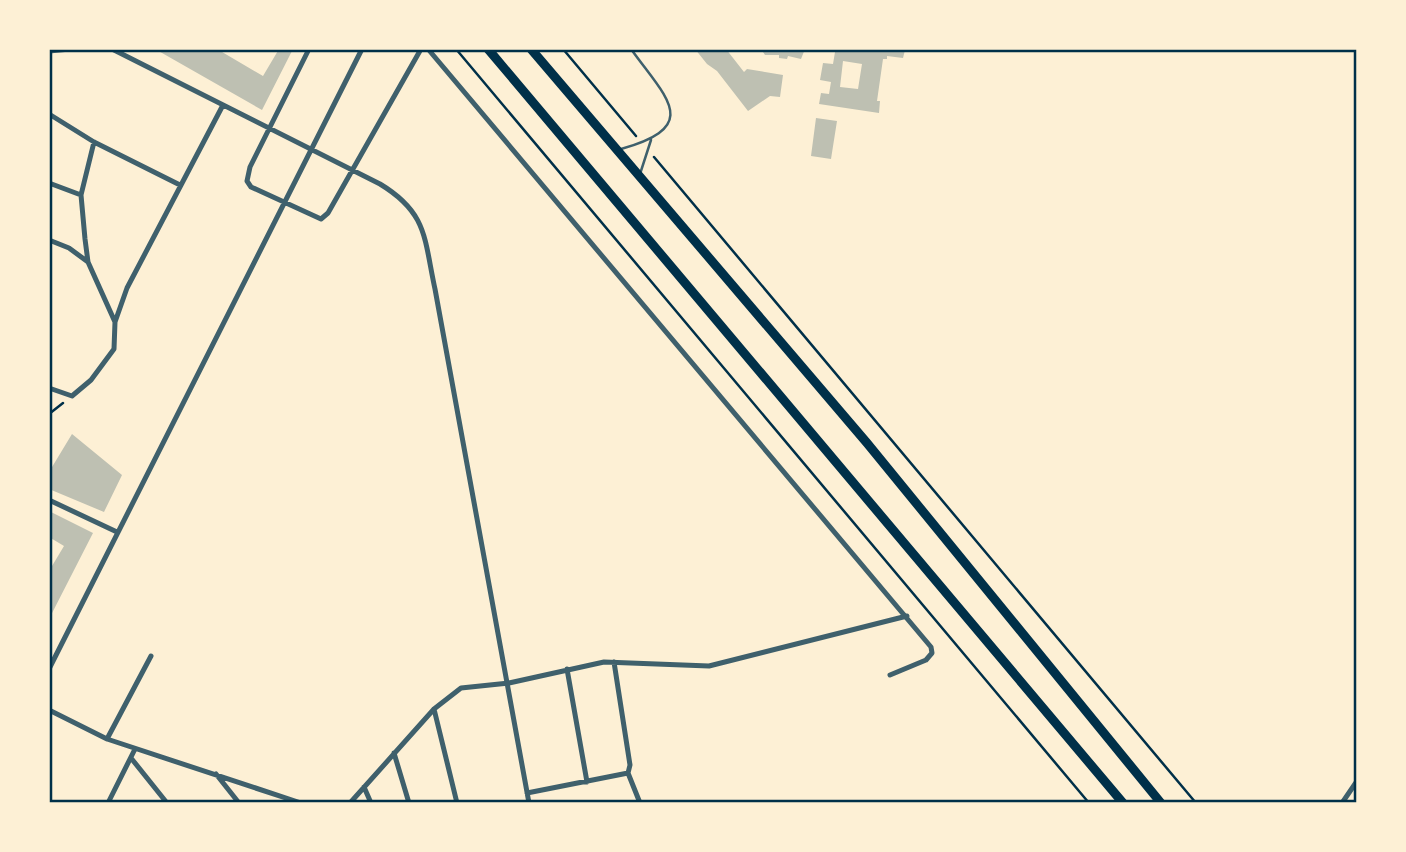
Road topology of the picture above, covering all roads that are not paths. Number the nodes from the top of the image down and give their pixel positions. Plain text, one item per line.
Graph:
1 (69, 49) edge
2 (112, 49) edge
3 (309, 49) edge
4 (421, 49) edge
5 (428, 49) edge
6 (488, 49) edge
7 (531, 49) edge
8 (631, 49) edge
9 (362, 50) edge
10 (49, 51) edge
11 (223, 105) junction
12 (49, 114) edge
13 (268, 129) junction
14 (651, 140) junction
15 (94, 142) junction
16 (311, 150) junction
17 (615, 150) junction
18 (351, 169) junction
19 (639, 178) junction
20 (49, 183) edge
21 (180, 184) junction
22 (82, 195) junction
23 (283, 203) junction
24 (49, 240) edge
25 (88, 262) junction
26 (115, 322) junction
27 (49, 388) edge
28 (49, 500) edge
29 (117, 532) junction
30 (907, 616) junction
31 (151, 656) dead end
32 (614, 662) junction
33 (49, 669) edge
34 (566, 669) junction
35 (890, 675) dead end
36 (509, 683) junction
37 (434, 709) junction
38 (49, 710) edge
39 (107, 738) junction
40 (135, 749) junction
41 (394, 753) junction
42 (131, 758) junction
43 (628, 773) junction
44 (216, 774) junction
45 (1357, 781) edge
46 (587, 782) junction
47 (364, 787) junction
48 (527, 793) junction
49 (108, 803) edge
50 (167, 803) edge
51 (239, 803) edge
52 (301, 803) edge
53 (350, 803) edge
54 (371, 803) edge
55 (409, 803) edge
56 (457, 803) edge
57 (529, 803) edge
58 (639, 803) edge
59 (1122, 803) edge
60 (1161, 803) edge
61 (1342, 803) edge

1 - 10 street
2 - 11 street
3 - 13 street
4 - 18 street
5 - 30 street
6 - 59 main road
7 - 17 main road
8 - 14 lane
9 - 16 street
11 - 13 street
11 - 21 street
12 - 15 street
13 - 16 street
13 - 23 street
14 - 17 lane
14 - 19 lane
15 - 21 street
15 - 22 street
16 - 18 street
16 - 23 street
17 - 19 main road
18 - 23 street
18 - 36 street
19 - 60 main road
20 - 22 street
21 - 26 street
22 - 25 street
23 - 29 street
24 - 25 street
25 - 26 street
26 - 27 street
28 - 29 street
29 - 33 street
30 - 32 street
30 - 35 street
31 - 39 street
32 - 34 street
32 - 43 street
34 - 36 street
34 - 46 street
36 - 37 street
36 - 48 street
37 - 41 street
37 - 56 street
38 - 39 street
39 - 40 street
40 - 42 street
40 - 44 street
41 - 47 street
41 - 55 street
42 - 49 street
42 - 50 street
43 - 46 street
43 - 58 street
44 - 51 street
44 - 52 street
45 - 61 street
46 - 48 street
47 - 53 street
47 - 54 street
48 - 57 street

